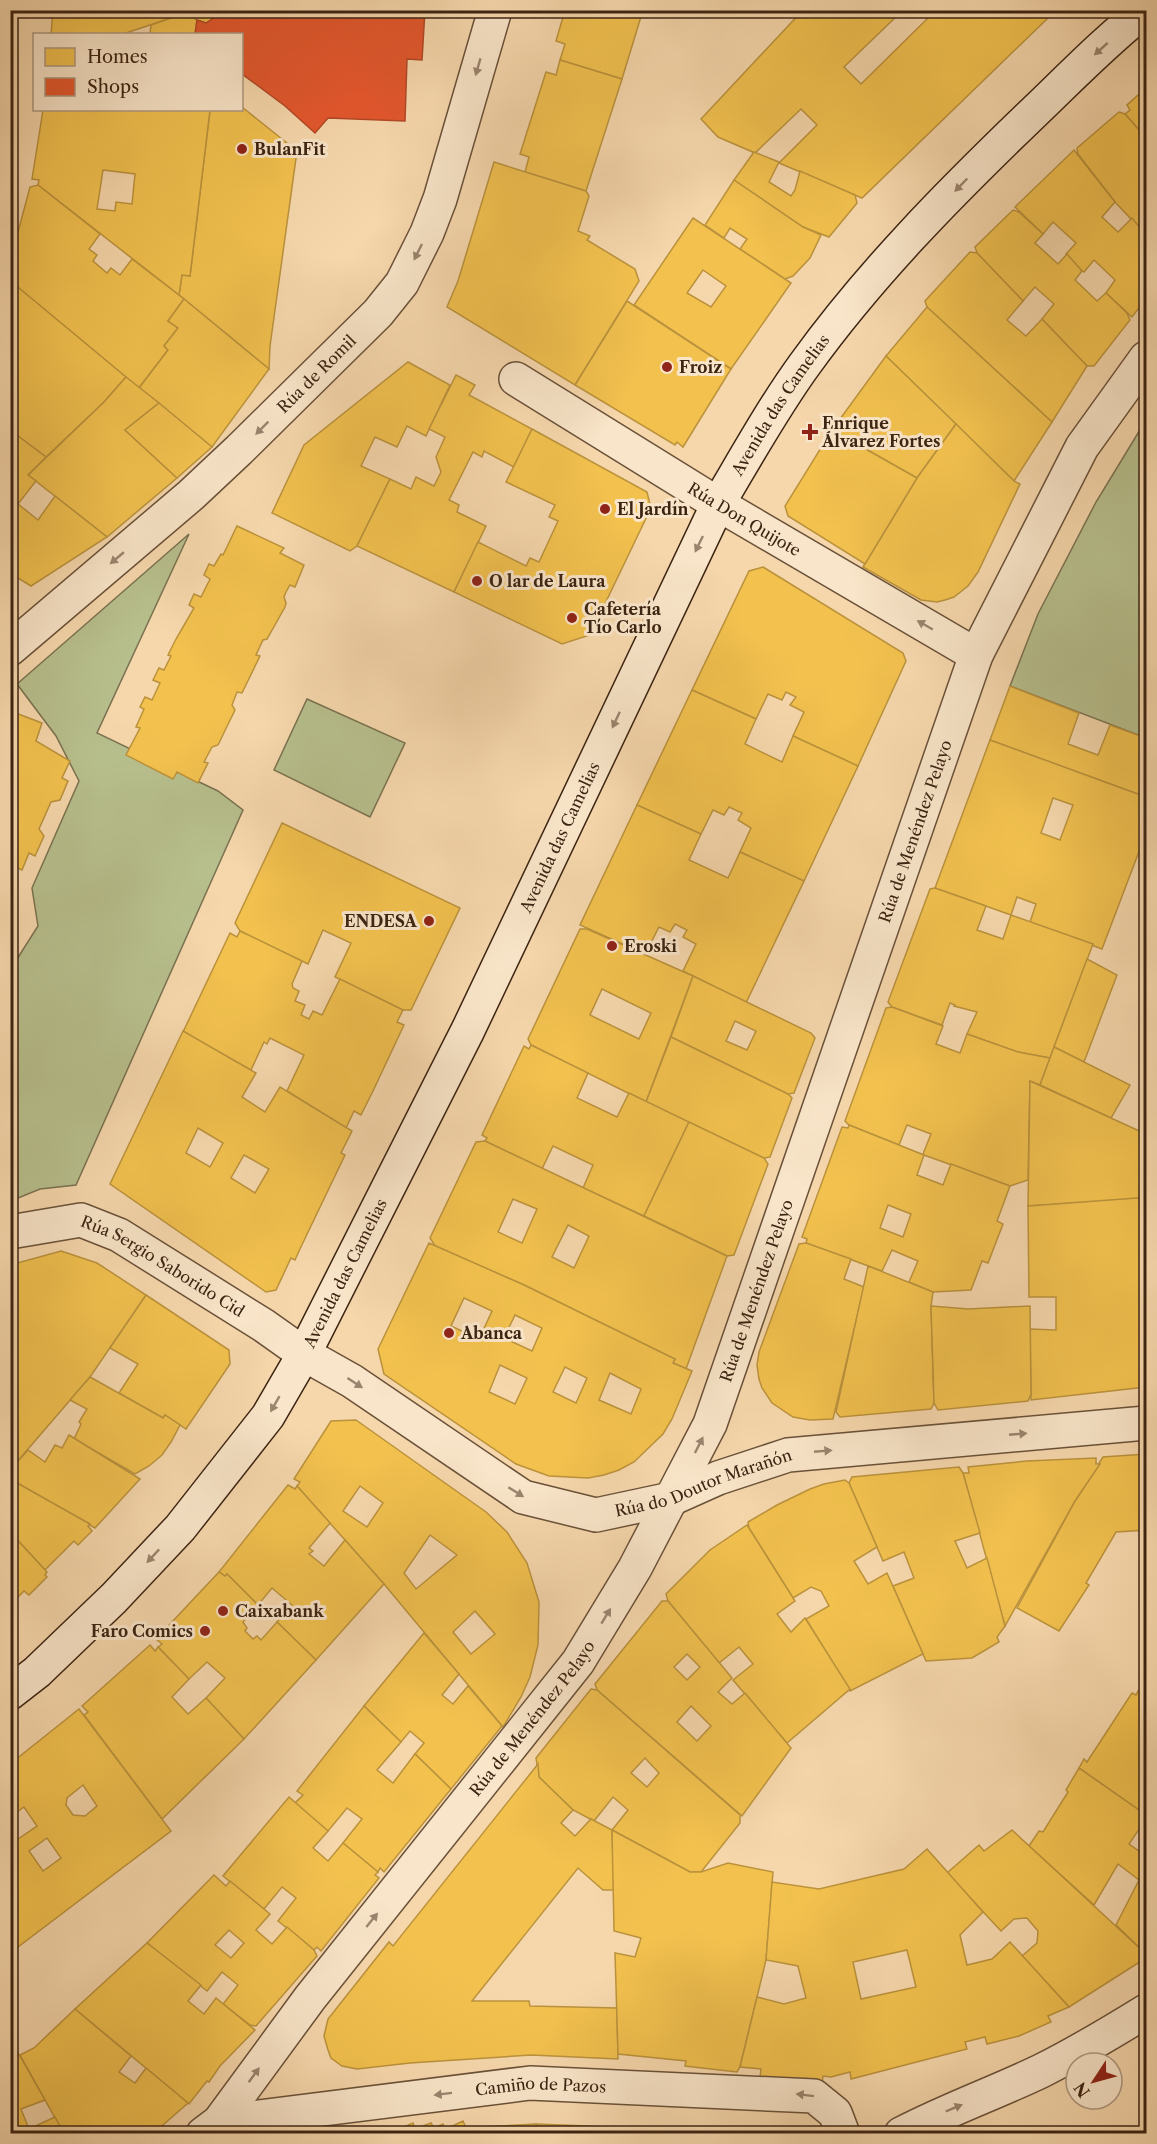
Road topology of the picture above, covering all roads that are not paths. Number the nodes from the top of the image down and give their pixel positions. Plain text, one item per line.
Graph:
1 (495, 10) edge
2 (1145, 10) edge
3 (1146, 358) edge
4 (516, 379) dead end
5 (718, 504) junction
6 (10, 649) edge
7 (976, 655) junction
8 (10, 1232) edge
9 (304, 1354) junction
10 (1146, 1423) edge
11 (671, 1499) junction
12 (10, 1693) edge
13 (1146, 2011) edge
14 (211, 2128) edge
15 (843, 2133) edge
16 (901, 2133) edge

1 -> 6 street, Rúa de Romil
2 -> 5 street, Avenida das Camelias
3 - 7 street, Rúa de Menéndez Pelayo
4 - 5 street, Rúa Don Quijote
7 -> 5 street, Rúa Don Quijote
5 -> 9 street, Avenida das Camelias
11 -> 7 street, Rúa de Menéndez Pelayo
8 - 9 street, Rúa Sergio Saborido Cid
9 -> 11 street, Rúa do Doutor Marañón
9 -> 12 street, Avenida das Camelias
11 -> 10 street, Rúa do Doutor Marañón
14 -> 11 street, Rúa de Menéndez Pelayo
16 -> 13 street
15 -> 14 street, Camiño de Pazos

